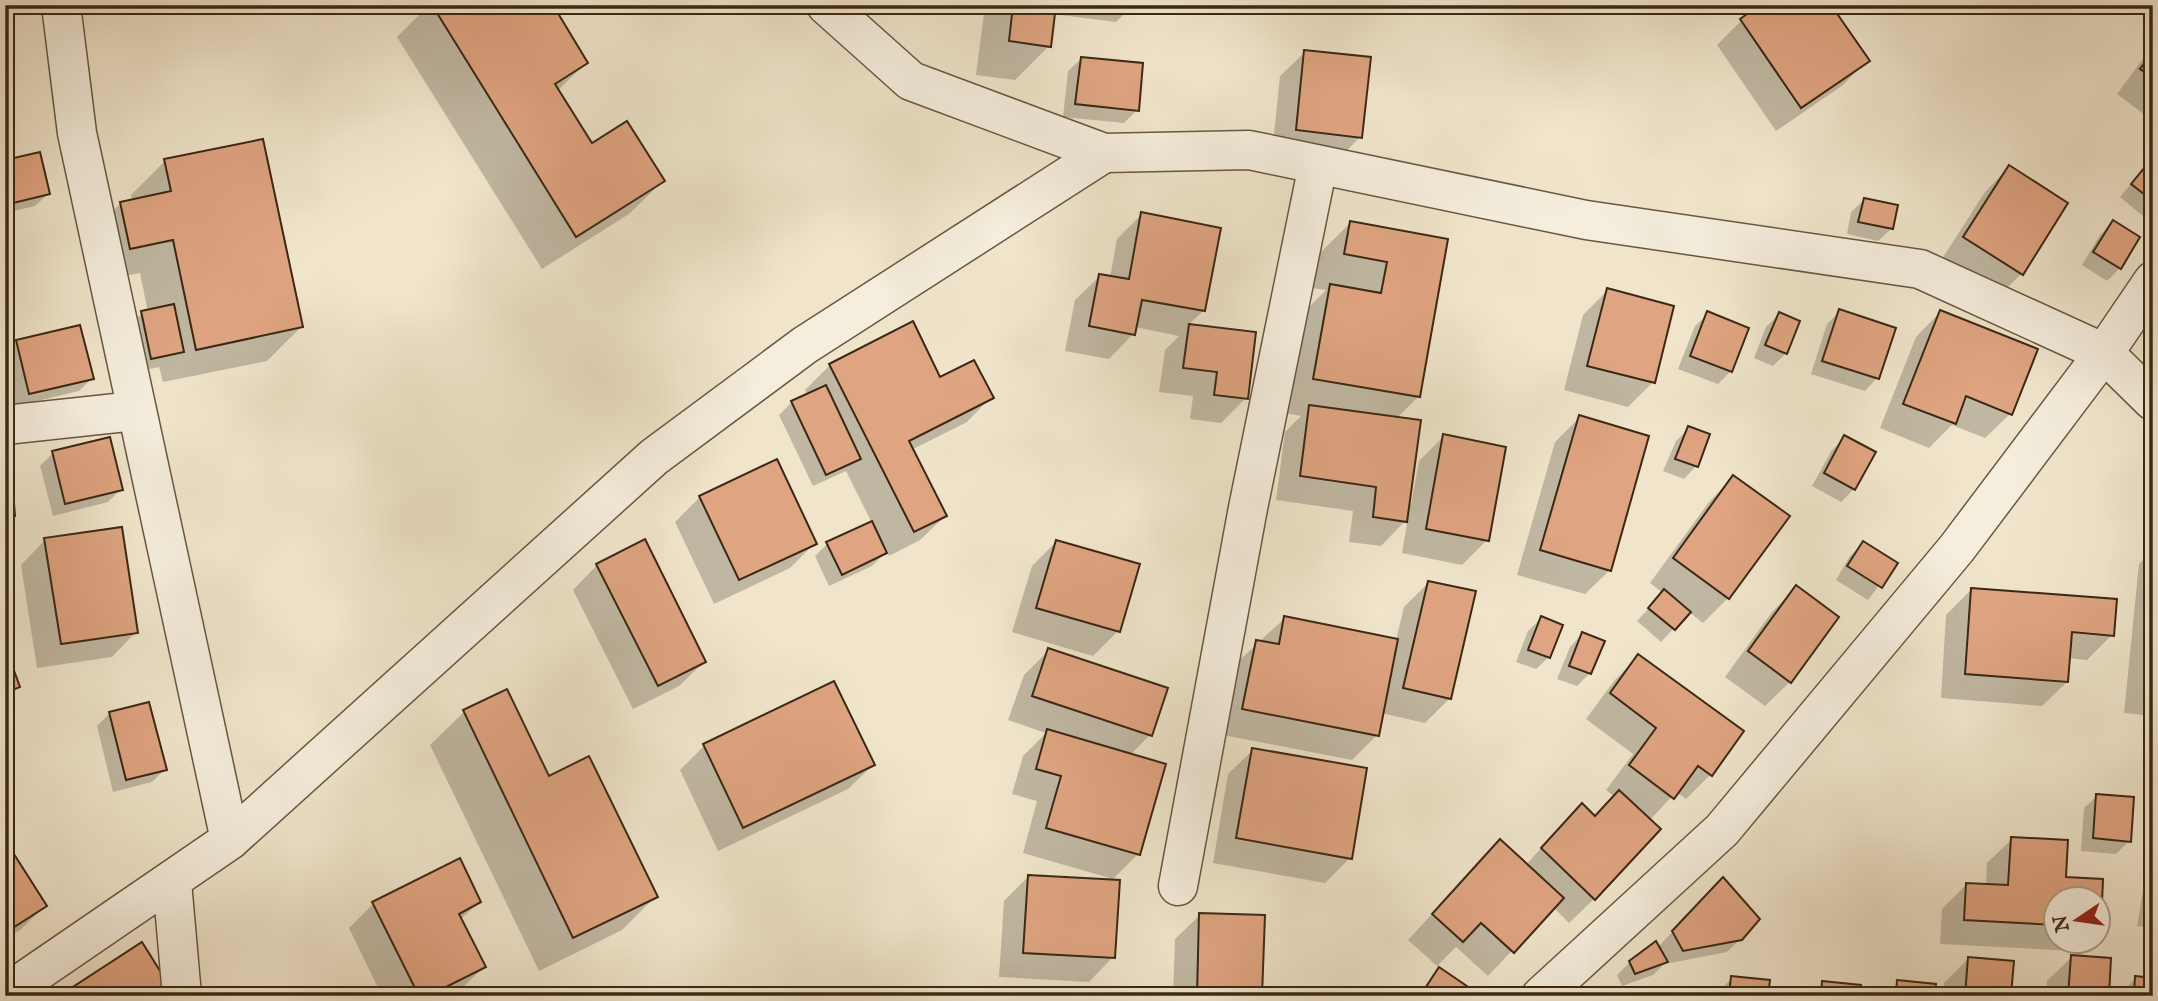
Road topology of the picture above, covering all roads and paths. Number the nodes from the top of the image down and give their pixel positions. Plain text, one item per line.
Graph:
1 (61, 5) edge
2 (826, 5) edge
3 (1104, 153) junction
4 (1318, 165) junction
5 (2153, 281) edge
6 (2104, 353) junction
7 (2153, 401) edge
8 (135, 411) junction
9 (5, 425) edge
10 (230, 840) junction
11 (172, 882) junction
12 (1178, 886) dead end
13 (5, 994) edge
14 (182, 996) edge
15 (1541, 996) edge

1 - 8 street
2 - 3 street
3 - 4 street
3 - 10 street
4 - 6 street
4 - 12 street
5 - 6 street
6 - 7 street
6 - 15 street
8 - 9 street
8 - 10 street
10 - 11 street
11 - 13 street
11 - 14 street

